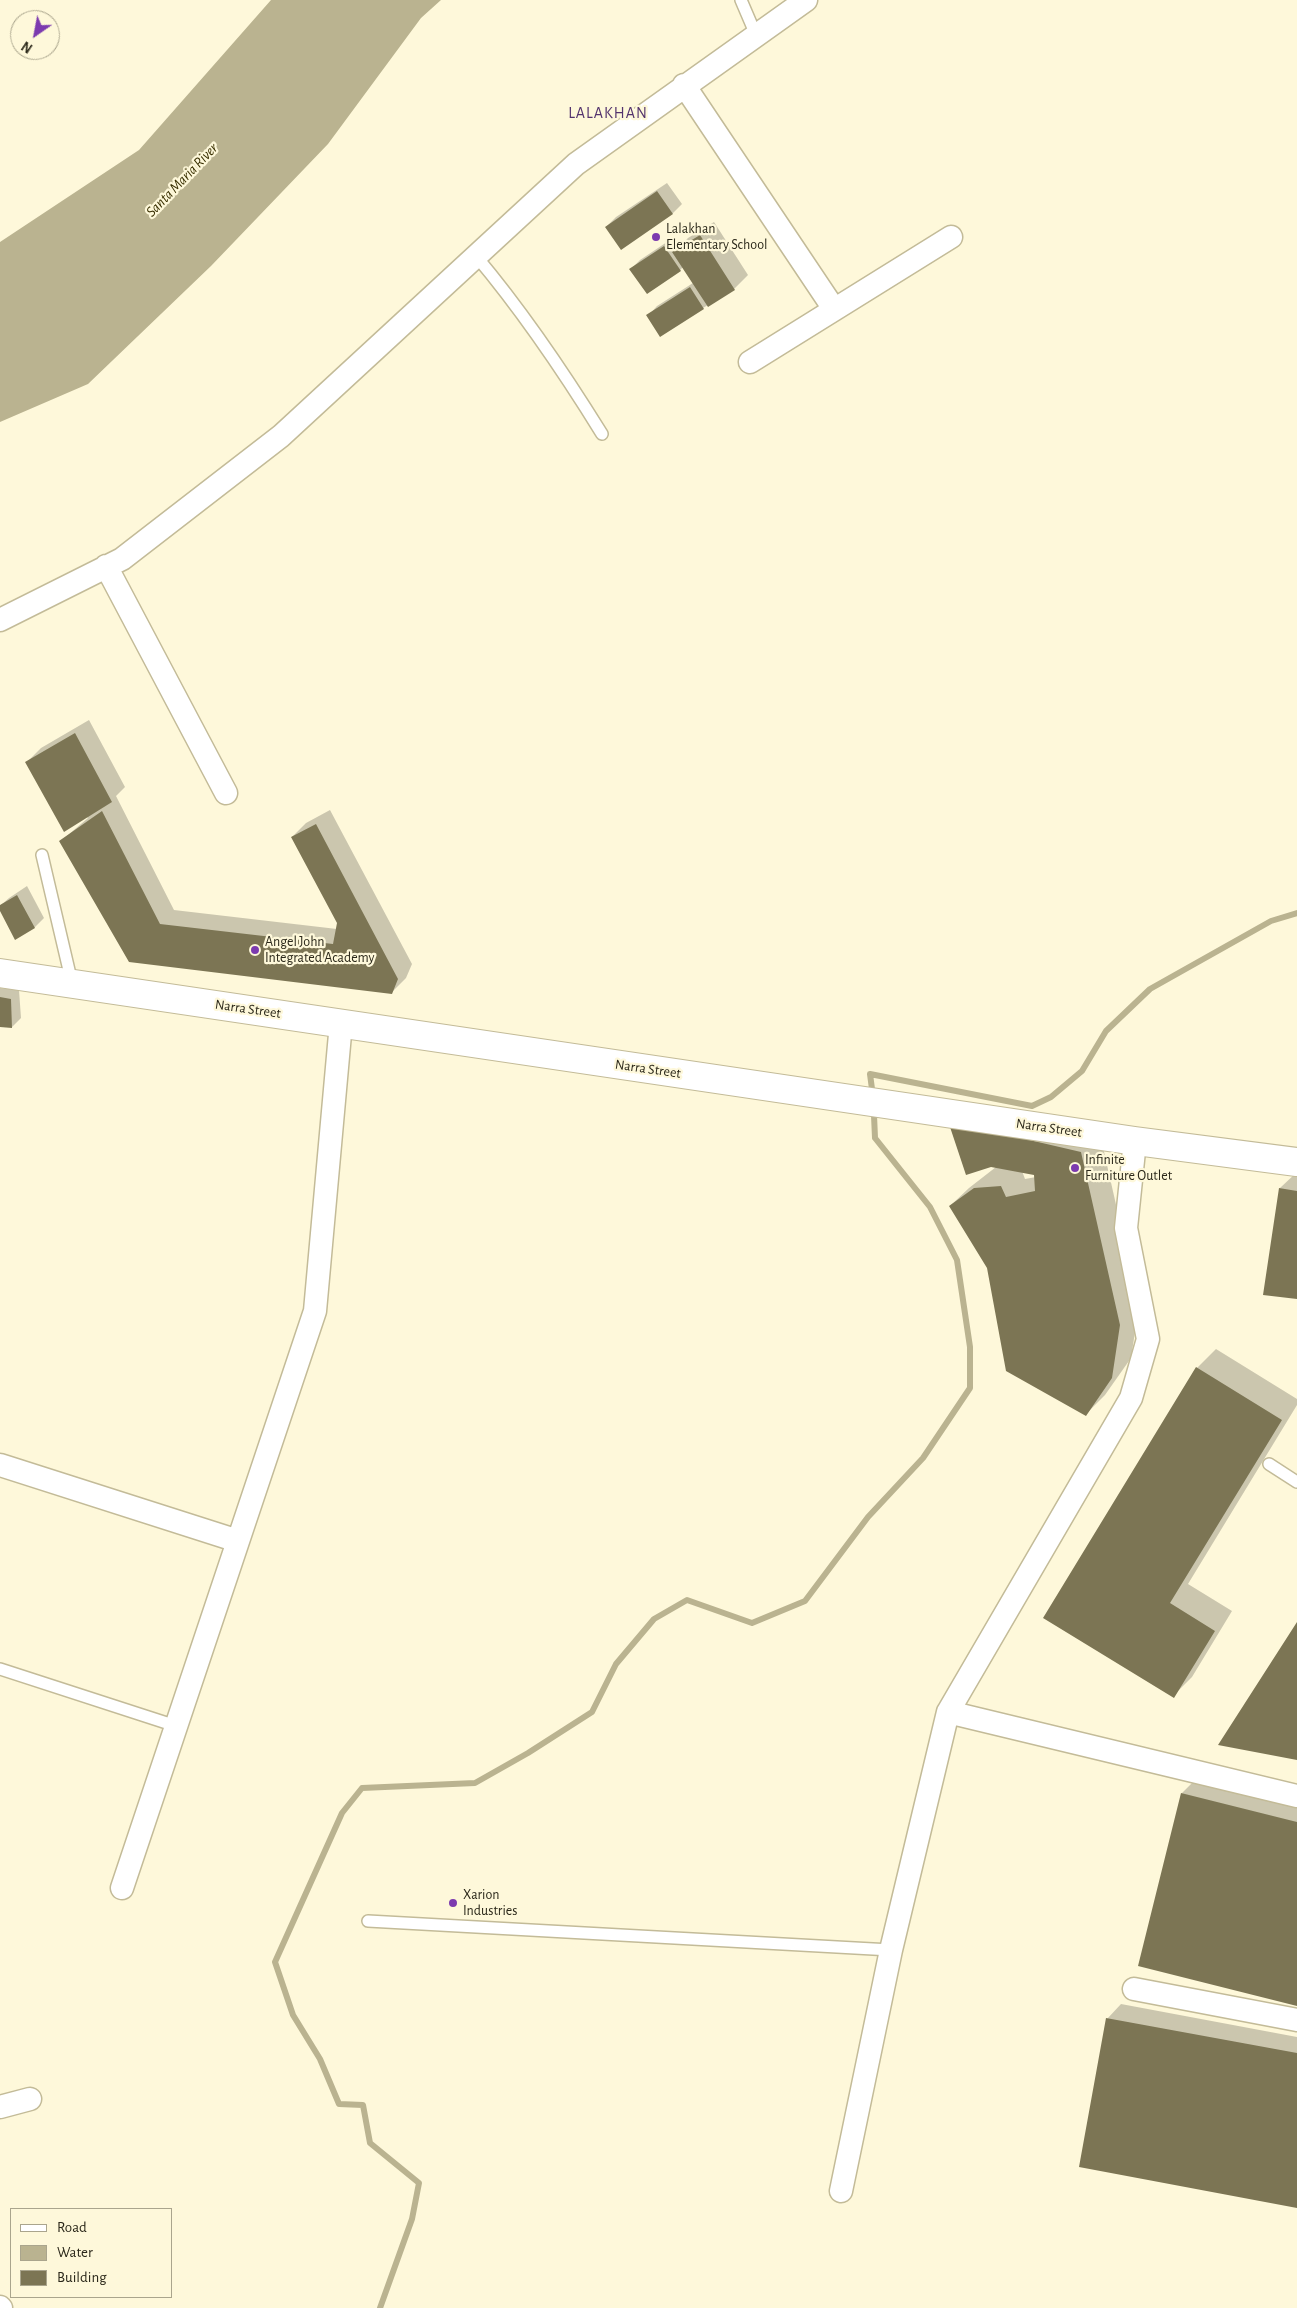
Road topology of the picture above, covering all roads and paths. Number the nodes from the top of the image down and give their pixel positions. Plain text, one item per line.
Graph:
1 (742, 0) edge
2 (806, 0) edge
3 (756, 34) junction
4 (684, 85) junction
5 (951, 237) dead end
6 (476, 256) junction
7 (834, 310) junction
8 (750, 362) dead end
9 (602, 434) dead end
10 (106, 566) junction
11 (0, 620) edge
12 (226, 793) dead end
13 (42, 855) dead end
14 (1, 971) edge
15 (72, 983) junction
16 (341, 1023) junction
17 (1136, 1141) junction
18 (1297, 1162) edge
19 (1269, 1464) dead end
20 (0, 1465) edge
21 (1297, 1482) edge
22 (238, 1541) junction
23 (0, 1669) edge
24 (948, 1712) junction
25 (176, 1726) junction
26 (1297, 1796) edge
27 (122, 1888) dead end
28 (368, 1921) dead end
29 (891, 1950) junction
30 (1134, 1989) dead end
31 (1297, 2020) edge
32 (30, 2099) dead end
33 (0, 2107) edge
34 (841, 2191) dead end

1 - 3 lane
2 - 3 street
3 - 4 street
4 - 6 street
4 - 7 street
5 - 7 street
6 - 9 lane
6 - 10 street
7 - 8 street
10 - 11 street
10 - 12 street
13 - 15 lane
14 - 15 main road, Narra Street
15 - 16 main road, Narra Street
16 - 17 main road, Narra Street
16 - 22 street
17 - 18 main road, Narra Street
17 - 24 street
19 - 21 lane
20 - 22 street
22 - 25 street
23 - 25 lane
24 - 26 street
24 - 29 street
25 - 27 street
28 - 29 lane
29 - 34 street
30 - 31 street
32 - 33 street

